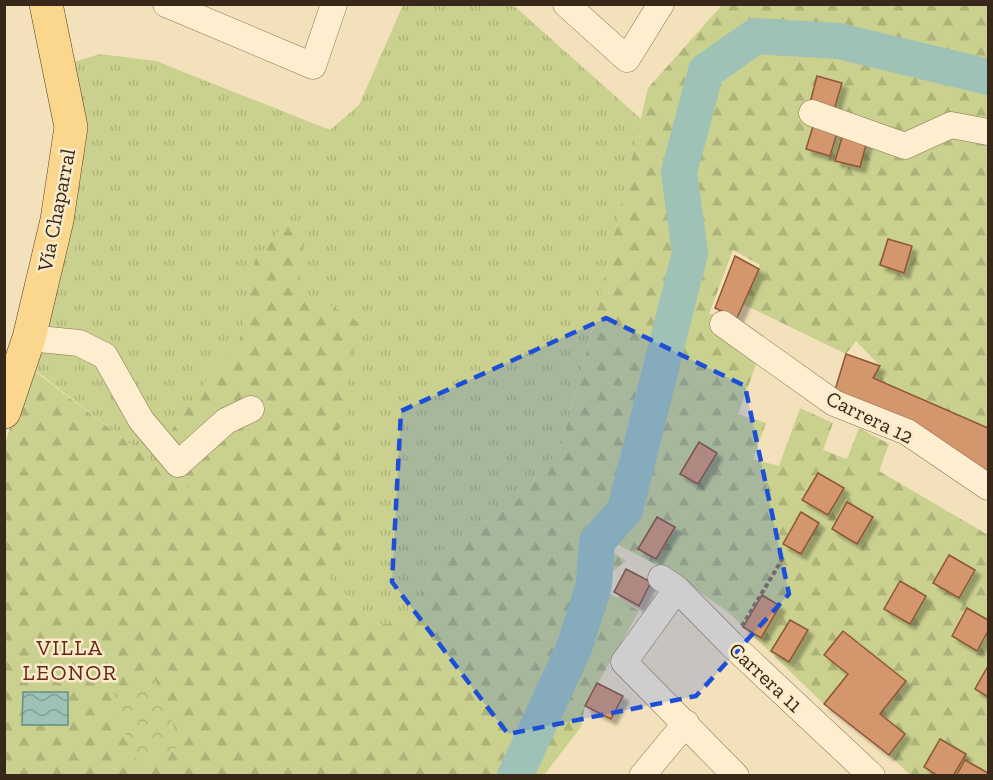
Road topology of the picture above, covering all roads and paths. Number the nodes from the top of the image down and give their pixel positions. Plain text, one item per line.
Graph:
1 (46, 4) edge
2 (166, 4) edge
3 (334, 4) edge
4 (566, 4) edge
5 (661, 4) edge
6 (215, 14) edge
7 (812, 113) dead end
8 (988, 132) edge
9 (723, 324) dead end
10 (28, 338) junction
11 (251, 409) dead end
12 (4, 412) edge
13 (988, 487) edge
14 (783, 558) dead end
15 (731, 644) junction
16 (686, 723) junction
17 (642, 776) edge
18 (736, 776) edge
19 (872, 776) edge

1 - 10 main road, Vía Chaparral
2 - 6 street
3 - 6 street
4 - 5 street
7 - 8 street
9 - 13 street, Carrera 12
10 - 11 street
10 - 12 main road, Vía Chaparral
14 - 15 path
15 - 16 street, Carrera 11
15 - 19 street, Carrera 11
16 - 17 street
16 - 18 street

